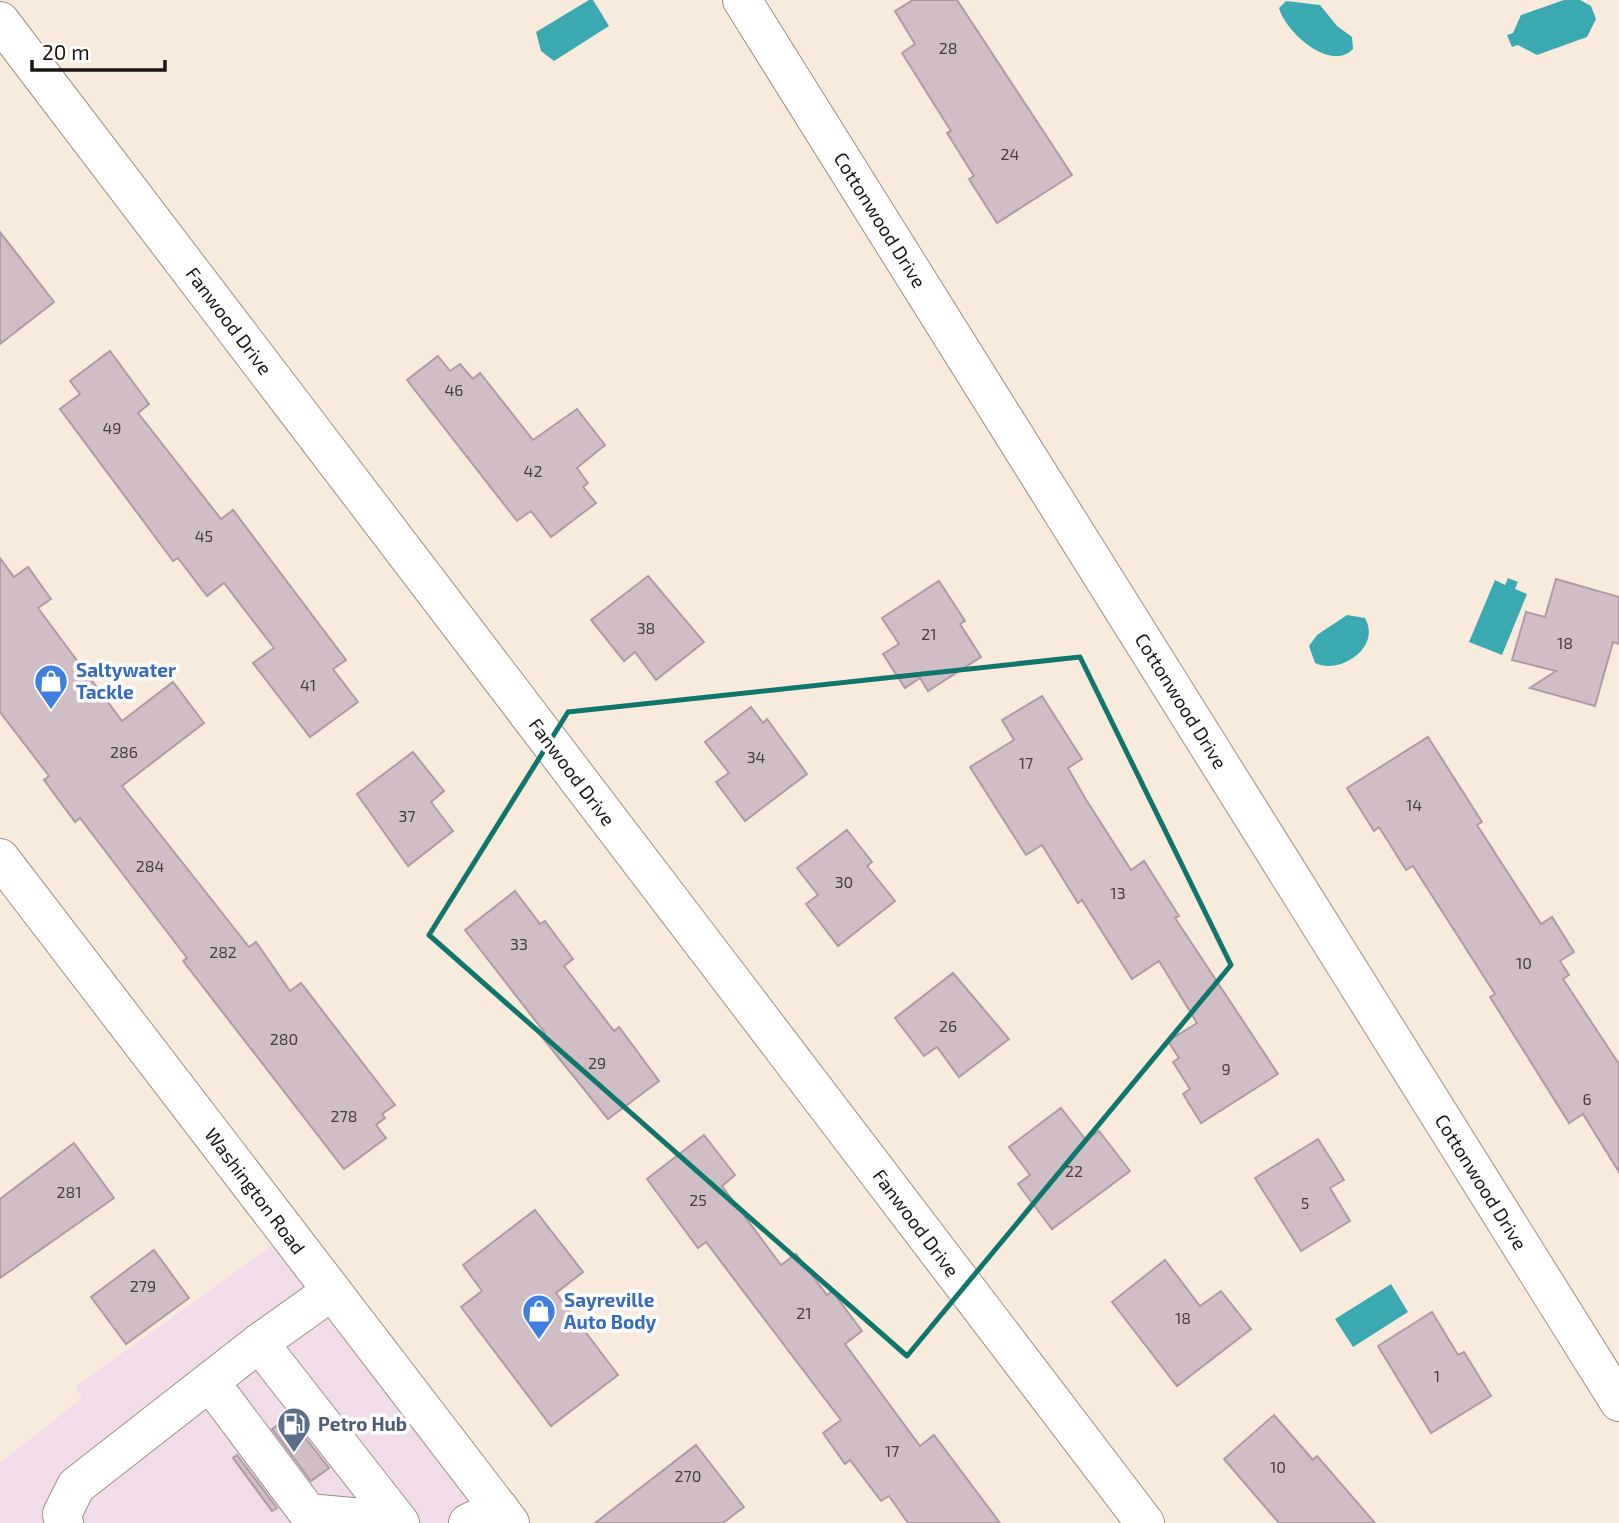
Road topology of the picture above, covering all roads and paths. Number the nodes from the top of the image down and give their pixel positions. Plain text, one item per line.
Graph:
1 (742, 0) edge
2 (0, 21) edge
3 (0, 858) edge
4 (332, 1291) junction
5 (259, 1343) junction
6 (210, 1382) junction
7 (1619, 1402) edge
8 (492, 1518) edge
9 (398, 1522) edge
10 (64, 1523) edge
11 (1145, 1523) edge

1 - 7 street, Cottonwood Drive
2 - 11 street, Fanwood Drive
3 - 4 street, Washington Road
4 - 5 street
4 - 8 street, Washington Road
5 - 6 street
5 - 9 street
6 - 9 street
6 - 10 street

